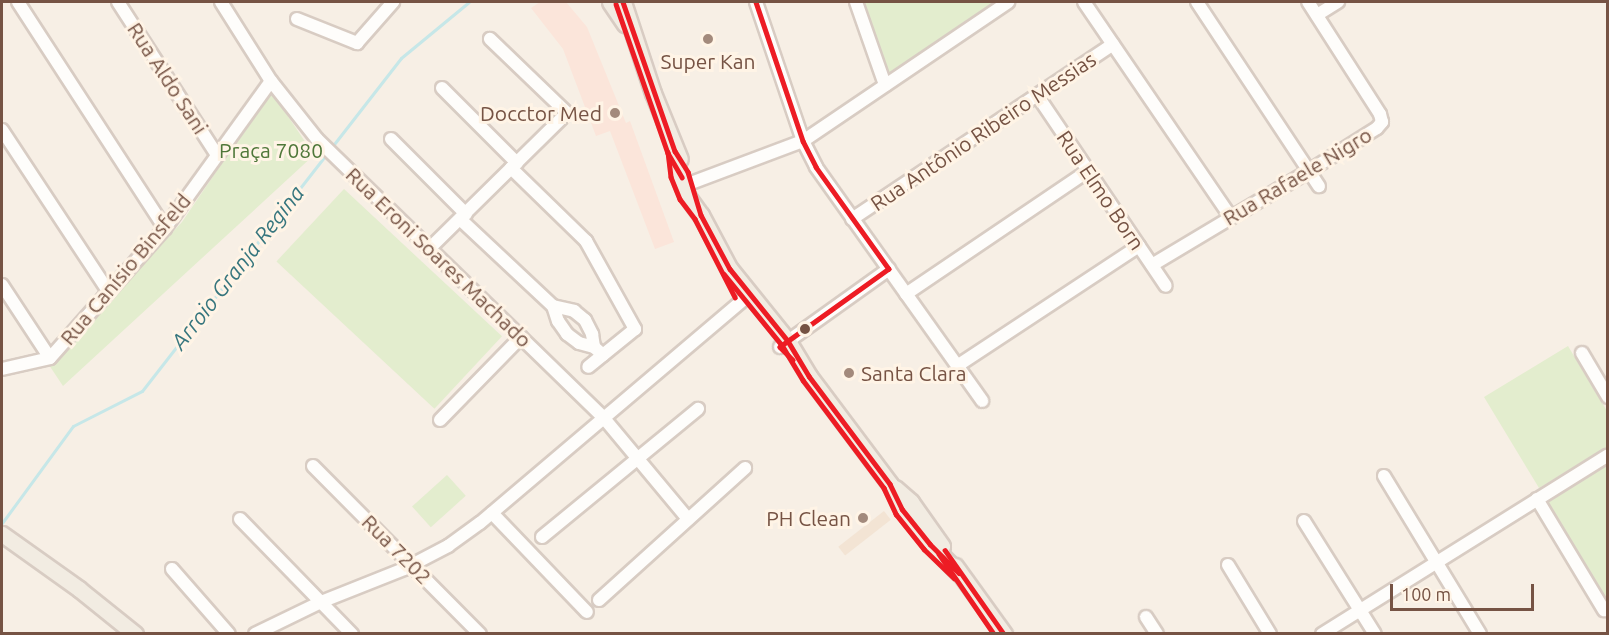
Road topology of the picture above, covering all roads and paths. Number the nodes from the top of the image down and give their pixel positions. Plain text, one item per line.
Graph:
1 (18, 2) edge
2 (118, 2) edge
3 (221, 2) edge
4 (393, 2) edge
5 (610, 2) edge
6 (623, 2) edge
7 (756, 2) edge
8 (856, 2) edge
9 (1008, 2) edge
10 (1084, 2) edge
11 (1197, 2) edge
12 (1308, 2) edge
13 (1338, 2) edge
14 (1317, 15) junction
15 (297, 19) dead end
16 (633, 34) junction
17 (490, 39) dead end
18 (1113, 44) junction
19 (272, 81) junction
20 (885, 85) junction
21 (442, 88) dead end
22 (1037, 95) junction
23 (2, 130) edge
24 (391, 139) dead end
25 (803, 141) junction
26 (218, 155) junction
27 (514, 166) junction
28 (1088, 171) junction
29 (1309, 171) junction
30 (687, 184) junction
31 (1319, 186) dead end
32 (463, 216) junction
33 (1230, 216) junction
34 (852, 219) junction
35 (165, 228) junction
36 (1139, 246) junction
37 (430, 248) junction
38 (1152, 265) junction
39 (889, 269) junction
40 (2, 285) edge
41 (1166, 286) dead end
42 (109, 292) junction
43 (906, 294) junction
44 (748, 296) junction
45 (553, 306) junction
46 (521, 337) junction
47 (784, 344) junction
48 (598, 351) junction
49 (1582, 353) dead end
50 (50, 358) junction
51 (957, 366) junction
52 (588, 367) dead end
53 (2, 369) edge
54 (1608, 397) edge
55 (982, 401) dead end
56 (698, 409) dead end
57 (603, 417) junction
58 (440, 420) dead end
59 (1608, 455) edge
60 (638, 458) junction
61 (313, 466) dead end
62 (745, 468) dead end
63 (1384, 476) dead end
64 (1537, 499) junction
65 (492, 513) junction
66 (240, 519) dead end
67 (688, 519) junction
68 (1304, 521) dead end
69 (2, 534) edge
70 (542, 537) dead end
71 (1437, 561) junction
72 (413, 565) junction
73 (1228, 565) dead end
74 (172, 569) dead end
75 (599, 600) dead end
76 (321, 602) junction
77 (1360, 609) junction
78 (1604, 610) dead end
79 (587, 612) dead end
80 (1146, 617) dead end
81 (1004, 631) edge
82 (135, 633) edge
83 (229, 633) edge
84 (255, 633) edge
85 (352, 633) edge
86 (480, 633) edge
87 (1157, 633) edge
88 (1270, 633) edge
89 (1322, 633) edge
90 (1375, 633) edge
91 (1480, 633) edge

1 - 35 street
2 - 26 street, Rua Aldo Sani
3 - 19 street, Rua Eroni Soares Machado
4 - 15 street
5 - 16 main road
6 - 16 main road
7 - 25 street
8 - 20 street
9 - 20 street
10 - 18 street
11 - 29 street
12 - 14 street, Rua Rafaele Nigro
13 - 14 street
14 - 29 street, Rua Rafaele Nigro
16 - 30 main road
17 - 27 street
18 - 22 street, Rua Antônio Ribeiro Messias
18 - 33 street
19 - 26 street, Rua Canísio Binsfeld
19 - 37 street, Rua Eroni Soares Machado
20 - 25 street
21 - 27 street
22 - 28 street, Rua Elmo Born
22 - 34 street, Rua Antônio Ribeiro Messias
23 - 42 street
24 - 32 street
25 - 30 street
25 - 34 street
26 - 35 street, Rua Canísio Binsfeld
27 - 32 street
27 - 48 street
28 - 36 street, Rua Elmo Born
28 - 43 street
29 - 31 street
29 - 33 street, Rua Rafaele Nigro
30 - 44 main road
32 - 37 street
32 - 45 street
33 - 38 street, Rua Rafaele Nigro
34 - 39 street
35 - 42 street, Rua Canísio Binsfeld
36 - 38 street, Rua Elmo Born
36 - 51 street
37 - 46 street, Rua Eroni Soares Machado
38 - 41 street, Rua Elmo Born
39 - 43 street
39 - 47 street
40 - 50 street
42 - 50 street, Rua Canísio Binsfeld
43 - 51 street
44 - 47 main road
44 - 57 street
45 - 48 street
45 - 48 street
46 - 57 street, Rua Eroni Soares Machado
46 - 58 street
47 - 81 main road
48 - 52 street
49 - 54 street
50 - 53 street, Rua Canísio Binsfeld
51 - 55 street
56 - 60 street
57 - 60 street, Rua Eroni Soares Machado
57 - 65 street
59 - 64 street
60 - 67 street, Rua Eroni Soares Machado
60 - 70 street
61 - 72 street, Rua 7202
62 - 67 street
63 - 71 street
64 - 71 street
64 - 78 street
65 - 72 street
65 - 79 street
66 - 76 street
67 - 75 street
68 - 77 street
69 - 82 main road
71 - 77 street
71 - 91 street
72 - 76 street
72 - 86 street, Rua 7202
73 - 88 street
74 - 83 street
76 - 84 street
76 - 85 street
77 - 89 street
77 - 90 street
80 - 87 street

